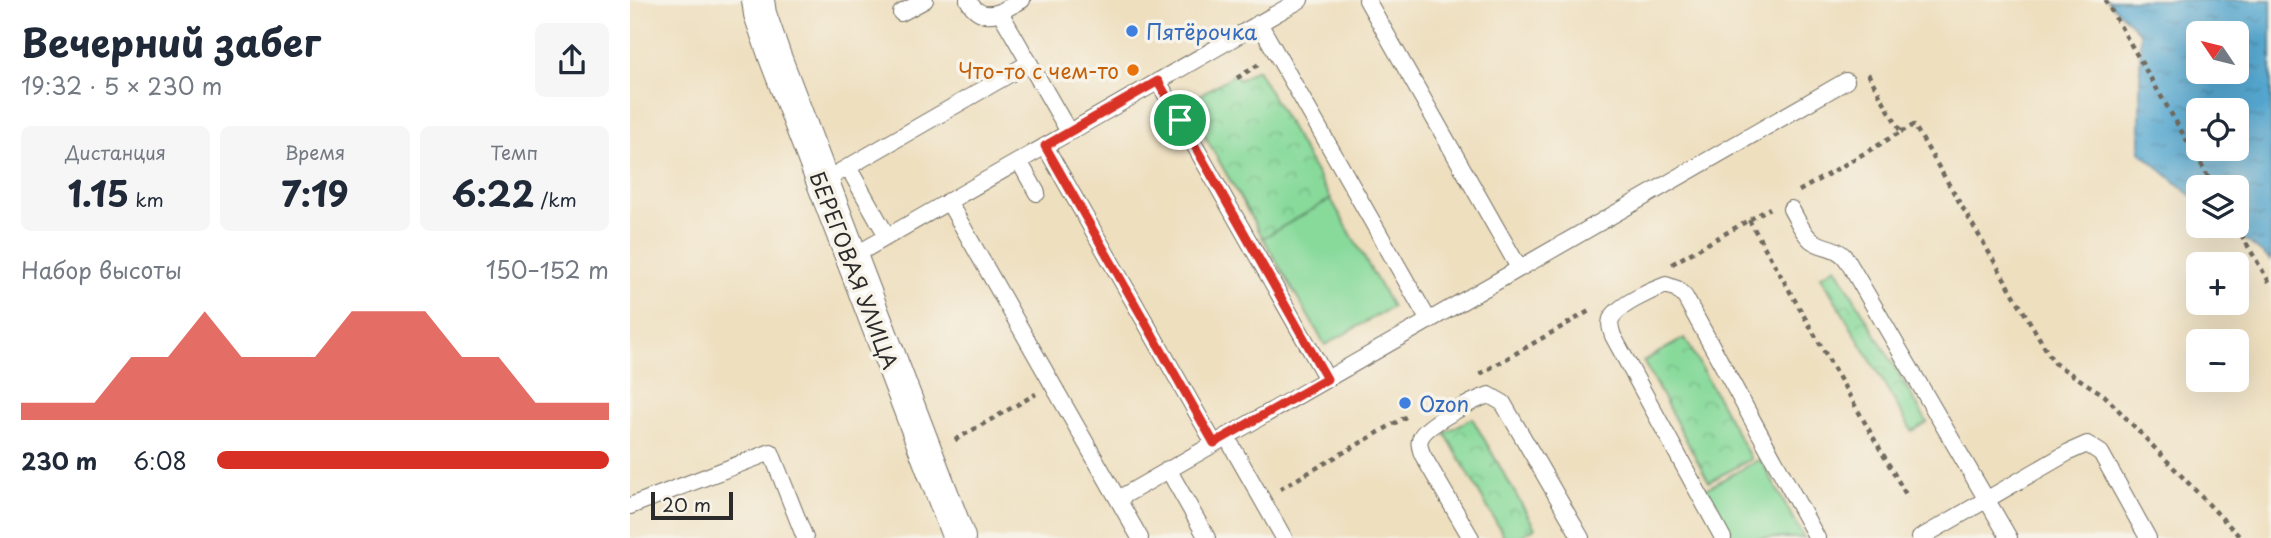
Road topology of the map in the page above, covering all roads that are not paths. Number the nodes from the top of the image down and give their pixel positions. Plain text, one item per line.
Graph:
1 (758, 0) edge
2 (925, 0) edge
3 (968, 0) edge
4 (1021, 0) edge
5 (1300, 0) edge
6 (1367, 0) edge
7 (1000, 12) junction
8 (901, 13) dead end
9 (1259, 23) junction
10 (1029, 63) junction
11 (1158, 81) junction
12 (1846, 81) dead end
13 (1069, 132) junction
14 (1045, 146) junction
15 (1019, 161) junction
16 (835, 174) junction
17 (1037, 193) dead end
18 (948, 201) junction
19 (1791, 209) dead end
20 (887, 236) junction
21 (987, 236) dead end
22 (973, 244) junction
23 (850, 258) junction
24 (1519, 268) junction
25 (1429, 321) junction
26 (1327, 379) junction
27 (1220, 440) junction
28 (1168, 469) junction
29 (1118, 499) junction
30 (1987, 499) junction
31 (630, 506) edge
32 (1948, 531) edge
33 (805, 538) edge
34 (958, 538) edge
35 (1140, 538) edge
36 (1207, 538) edge
37 (1284, 538) edge
38 (1471, 538) edge
39 (1580, 538) edge
40 (1723, 538) edge
41 (1817, 538) edge
42 (1920, 538) edge
43 (2009, 538) edge
44 (2148, 538) edge

1 - 16 street, БЕРЕГОВАЯ УЛИЦА
2 - 8 lane
3 - 7 lane
4 - 7 lane
5 - 9 lane
6 - 24 lane
7 - 10 lane
9 - 11 lane
9 - 25 lane
10 - 13 lane
10 - 16 lane
11 - 13 lane
11 - 26 lane
12 - 24 lane
13 - 14 lane
14 - 15 lane
14 - 27 lane
15 - 17 lane
15 - 18 lane
16 - 20 lane
16 - 23 street, БЕРЕГОВАЯ УЛИЦА
18 - 20 lane
18 - 22 lane
19 - 30 lane
20 - 23 lane
21 - 22 lane
22 - 29 lane
23 - 34 street, БЕРЕГОВАЯ УЛИЦА
24 - 25 lane
25 - 26 lane
26 - 27 lane
27 - 28 lane
27 - 37 lane
28 - 29 lane
28 - 36 lane
29 - 35 lane
30 - 32 lane
30 - 43 lane
30 - 44 lane
31 - 33 lane
32 - 42 lane
38 - 39 lane
40 - 41 lane

